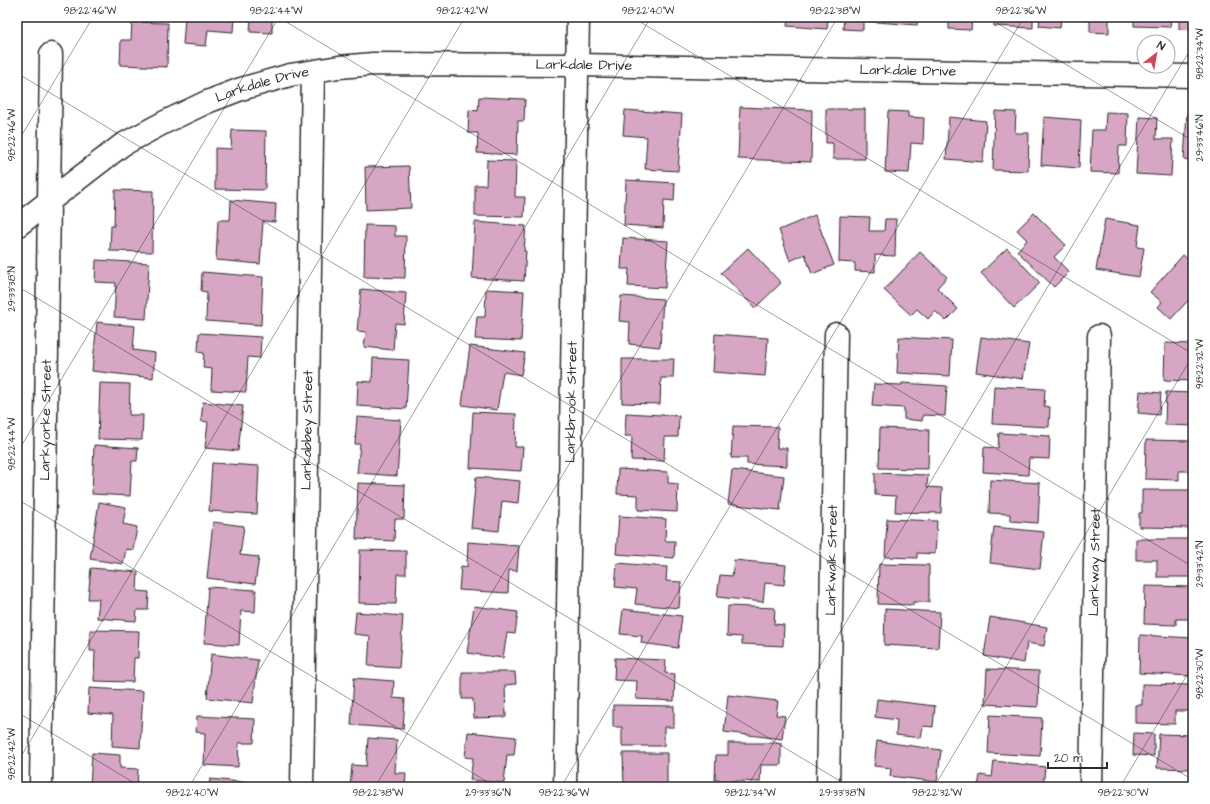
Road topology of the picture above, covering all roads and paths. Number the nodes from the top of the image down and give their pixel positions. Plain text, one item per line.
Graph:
1 (578, 17) edge
2 (51, 54) dead end
3 (578, 65) junction
4 (313, 72) junction
5 (1193, 76) edge
6 (49, 201) junction
7 (17, 226) edge
8 (836, 334) dead end
9 (1099, 336) dead end
10 (41, 787) edge
11 (302, 787) edge
12 (565, 787) edge
13 (828, 787) edge
14 (1091, 787) edge

1 - 3 street, Larkbrook Street
2 - 6 street, Larkyorke Street
3 - 4 street, Larkdale Drive
3 - 5 street, Larkdale Drive
3 - 12 street, Larkbrook Street
4 - 6 street, Larkdale Drive
4 - 11 street, Larkabbey Street
6 - 7 street, Larkdale Drive
6 - 10 street, Larkyorke Street
8 - 13 street, Larkwalk Street
9 - 14 street, Larkway Street

